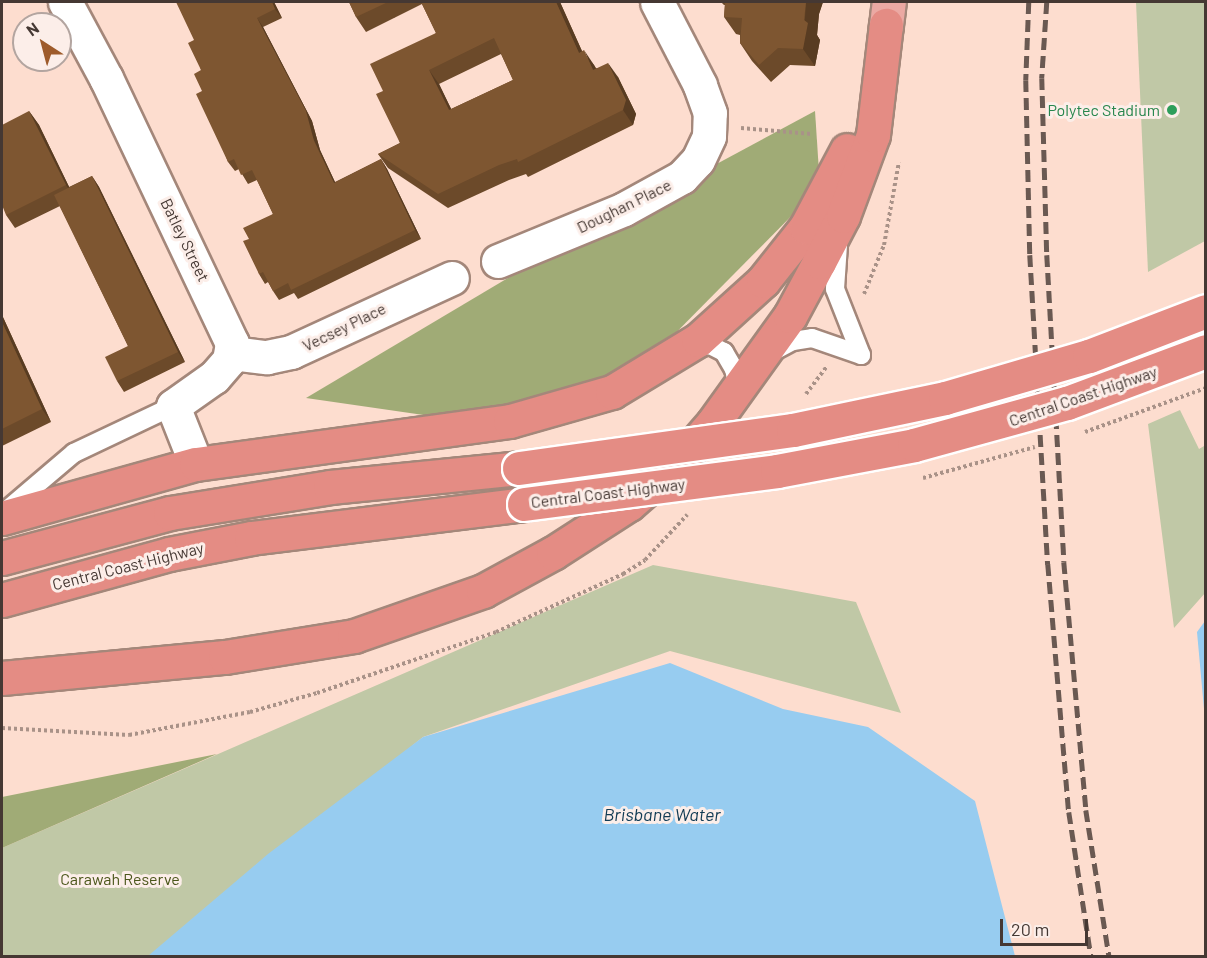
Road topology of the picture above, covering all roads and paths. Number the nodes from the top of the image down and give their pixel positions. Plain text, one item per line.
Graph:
1 (65, 2) edge
2 (657, 2) edge
3 (887, 13) edge
4 (752, 129) dead end
5 (812, 134) dead end
6 (843, 216) junction
7 (498, 261) dead end
8 (452, 278) dead end
9 (1206, 311) edge
10 (689, 347) junction
11 (1206, 351) edge
12 (232, 353) junction
13 (758, 361) junction
14 (738, 388) junction
15 (173, 406) junction
16 (196, 465) junction
17 (2, 516) edge
18 (2, 558) edge
19 (2, 600) edge
20 (2, 678) edge

1 - 12 street, Batley Street
2 - 7 street, Doughan Place
3 - 6 highway
3 - 10 highway
4 - 5 path
6 - 13 highway
6 - 13 lane
8 - 12 street, Vecsey Place
9 - 18 highway, bridge
10 - 14 lane
10 - 16 highway
11 - 19 highway, Central Coast Highway, bridge
12 - 15 street
13 - 14 highway
14 - 20 highway
15 - 16 street
15 - 17 lane
16 - 17 highway

